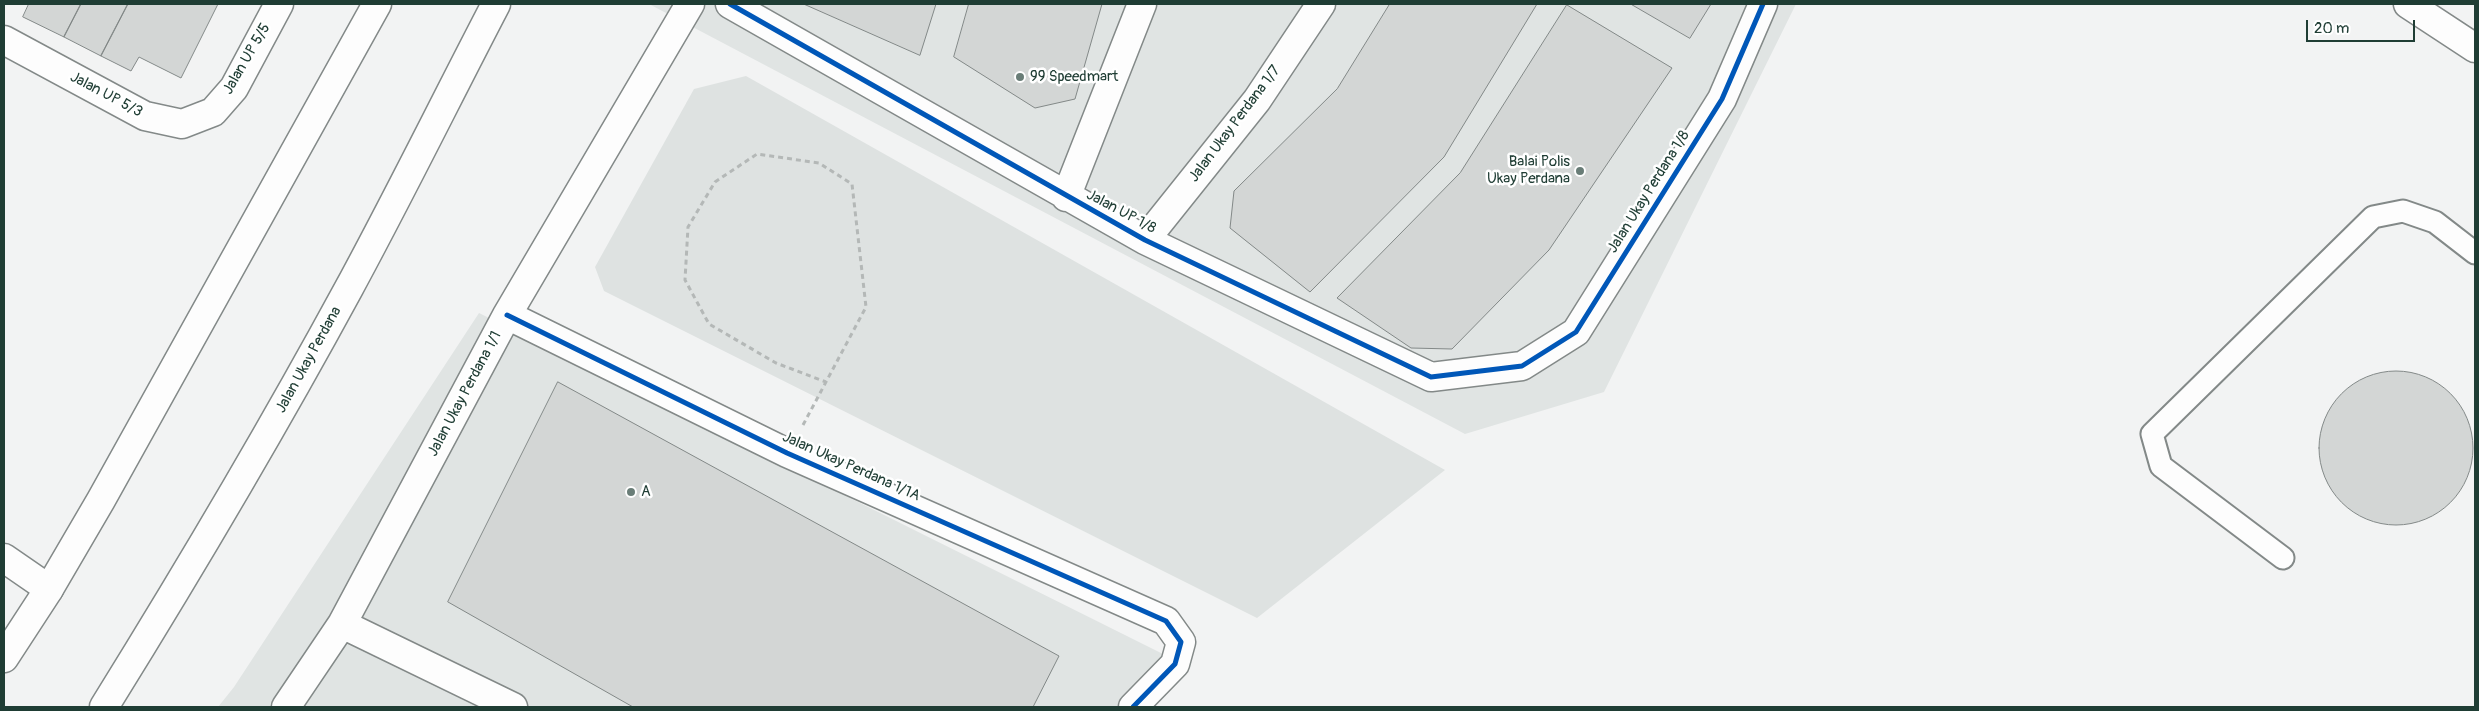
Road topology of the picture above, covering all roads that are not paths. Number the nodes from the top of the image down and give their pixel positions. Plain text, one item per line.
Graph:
1 (278, 4) edge
2 (377, 4) edge
3 (496, 4) edge
4 (690, 4) edge
5 (730, 4) edge
6 (1142, 4) edge
7 (1320, 4) edge
8 (1763, 4) edge
9 (2408, 4) edge
10 (4, 40) edge
11 (2475, 48) edge
12 (213, 112) joint
13 (1066, 197) junction
14 (1146, 240) junction
15 (2475, 253) edge
16 (507, 314) junction
17 (1522, 366) joint
18 (4, 558) edge
19 (2283, 558) dead end
20 (49, 589) junction
21 (342, 624) junction
22 (4, 658) edge
23 (104, 707) edge
24 (286, 707) edge
25 (513, 707) edge
26 (1133, 707) edge

1 - 12 street, Jalan UP 5/5
2 - 20 street
3 - 23 street, Jalan Ukay Perdana
4 - 16 street, Jalan Ukay Perdana 1/1
5 - 13 street, Jalan UP 1/8
6 - 13 street
7 - 14 street, Jalan Ukay Perdana 1/7
8 - 17 street, Jalan Ukay Perdana 1/8
9 - 11 street
10 - 12 street, Jalan UP 5/3
13 - 14 street, Jalan UP 1/8
14 - 17 street, Jalan UP 1/8
15 - 19 lane
16 - 21 street, Jalan Ukay Perdana 1/1
16 - 26 street, Jalan Ukay Perdana 1/1A
18 - 20 street
20 - 22 street
21 - 24 street, Jalan Ukay Perdana 1/1
21 - 25 street

